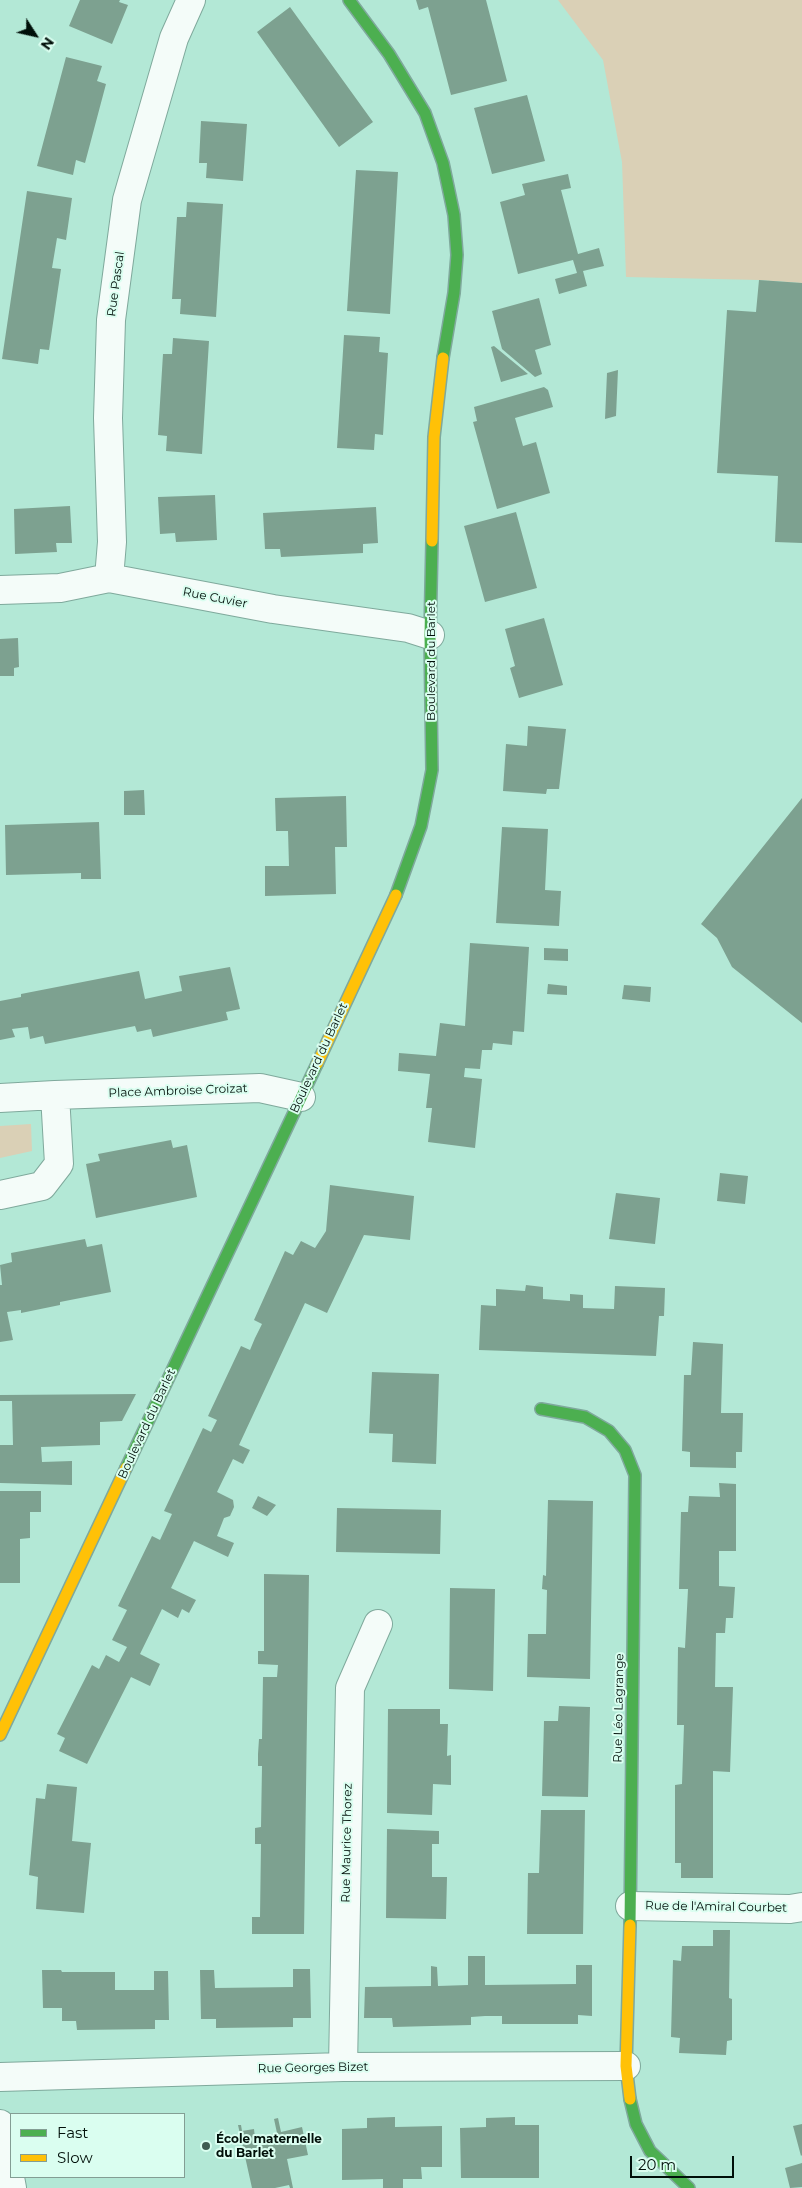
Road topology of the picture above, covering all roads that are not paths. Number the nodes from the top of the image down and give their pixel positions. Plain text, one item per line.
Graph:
1 (191, 0) edge
2 (349, 0) edge
3 (109, 578) junction
4 (0, 590) edge
5 (430, 635) junction
6 (55, 1096) junction
7 (301, 1097) junction
8 (0, 1098) edge
9 (0, 1196) edge
10 (541, 1409) dead end
11 (378, 1624) dead end
12 (0, 1735) edge
13 (630, 1906) junction
14 (802, 1907) edge
15 (626, 2066) junction
16 (343, 2067) junction
17 (0, 2077) edge
18 (1, 2136) edge
19 (12, 2188) edge
20 (689, 2188) edge

1 - 3 street, Rue Pascal
2 - 5 street, Boulevard du Barlet
3 - 4 street, Rue Cuvier
3 - 5 street, Rue Cuvier
5 - 7 street, Boulevard du Barlet
6 - 7 street, Place Ambroise Croizat
6 - 8 street, Place Ambroise Croizat
6 - 9 street
7 - 12 street, Boulevard du Barlet
10 - 13 street, Rue Léo Lagrange
11 - 16 street, Rue Maurice Thorez
13 - 14 street, Rue de l'Amiral Courbet
13 - 15 street, Rue Léo Lagrange
15 - 16 street, Rue Georges Bizet
15 - 20 street, Rue Léo Lagrange
16 - 17 street, Rue Georges Bizet
18 - 19 street

